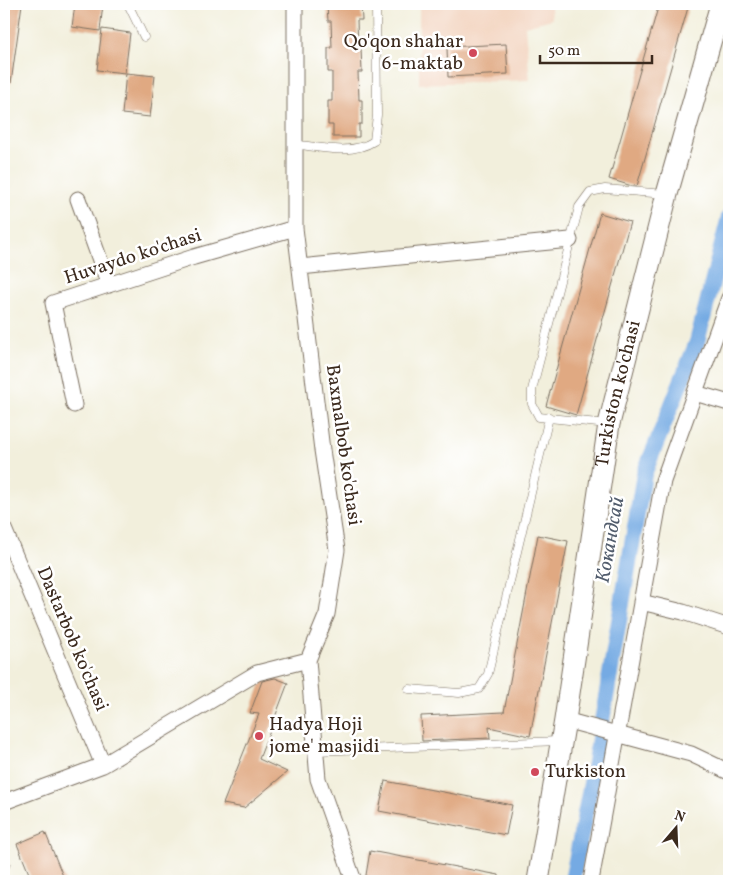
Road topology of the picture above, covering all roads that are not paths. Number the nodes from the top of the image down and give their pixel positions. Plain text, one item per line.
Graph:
1 (128, 4) edge
2 (295, 4) edge
3 (376, 4) edge
4 (721, 4) edge
5 (144, 37) dead end
6 (293, 144) junction
7 (667, 194) junction
8 (78, 199) dead end
9 (295, 228) junction
10 (570, 240) junction
11 (300, 267) junction
12 (109, 285) junction
13 (729, 298) edge
14 (695, 393) junction
15 (729, 404) edge
16 (74, 405) dead end
17 (549, 417) junction
18 (610, 424) junction
19 (4, 529) edge
20 (641, 602) junction
21 (729, 627) edge
22 (308, 660) junction
23 (409, 689) dead end
24 (565, 720) junction
25 (618, 733) junction
26 (561, 741) junction
27 (316, 751) junction
28 (103, 765) junction
29 (729, 772) edge
30 (4, 802) edge
31 (354, 881) edge
32 (538, 881) edge
33 (591, 881) edge

1 - 5 lane
2 - 6 street, Baxmalbob ko'chasi
3 - 6 lane
4 - 7 main road, Turkiston ko'chasi
6 - 9 street, Baxmalbob ko'chasi
7 - 10 lane
7 - 18 main road, Turkiston ko'chasi
8 - 12 street
9 - 11 street, Baxmalbob ko'chasi
9 - 12 street, Huvaydo ko'chasi
10 - 11 street
10 - 17 lane
11 - 22 street, Baxmalbob ko'chasi
12 - 16 street, Huvaydo ko'chasi
13 - 14 street
14 - 15 street
14 - 20 street
17 - 18 lane
17 - 23 lane
18 - 24 main road, Turkiston ko'chasi
19 - 28 street, Dastarbob ko'chasi
20 - 21 street
20 - 25 street
22 - 27 street, Baxmalbob ko'chasi
22 - 28 street
24 - 25 street
24 - 26 main road, Turkiston ko'chasi
25 - 29 street
25 - 33 street
26 - 27 lane
26 - 32 main road, Turkiston ko'chasi
27 - 31 street, Baxmalbob ko'chasi
28 - 30 street

